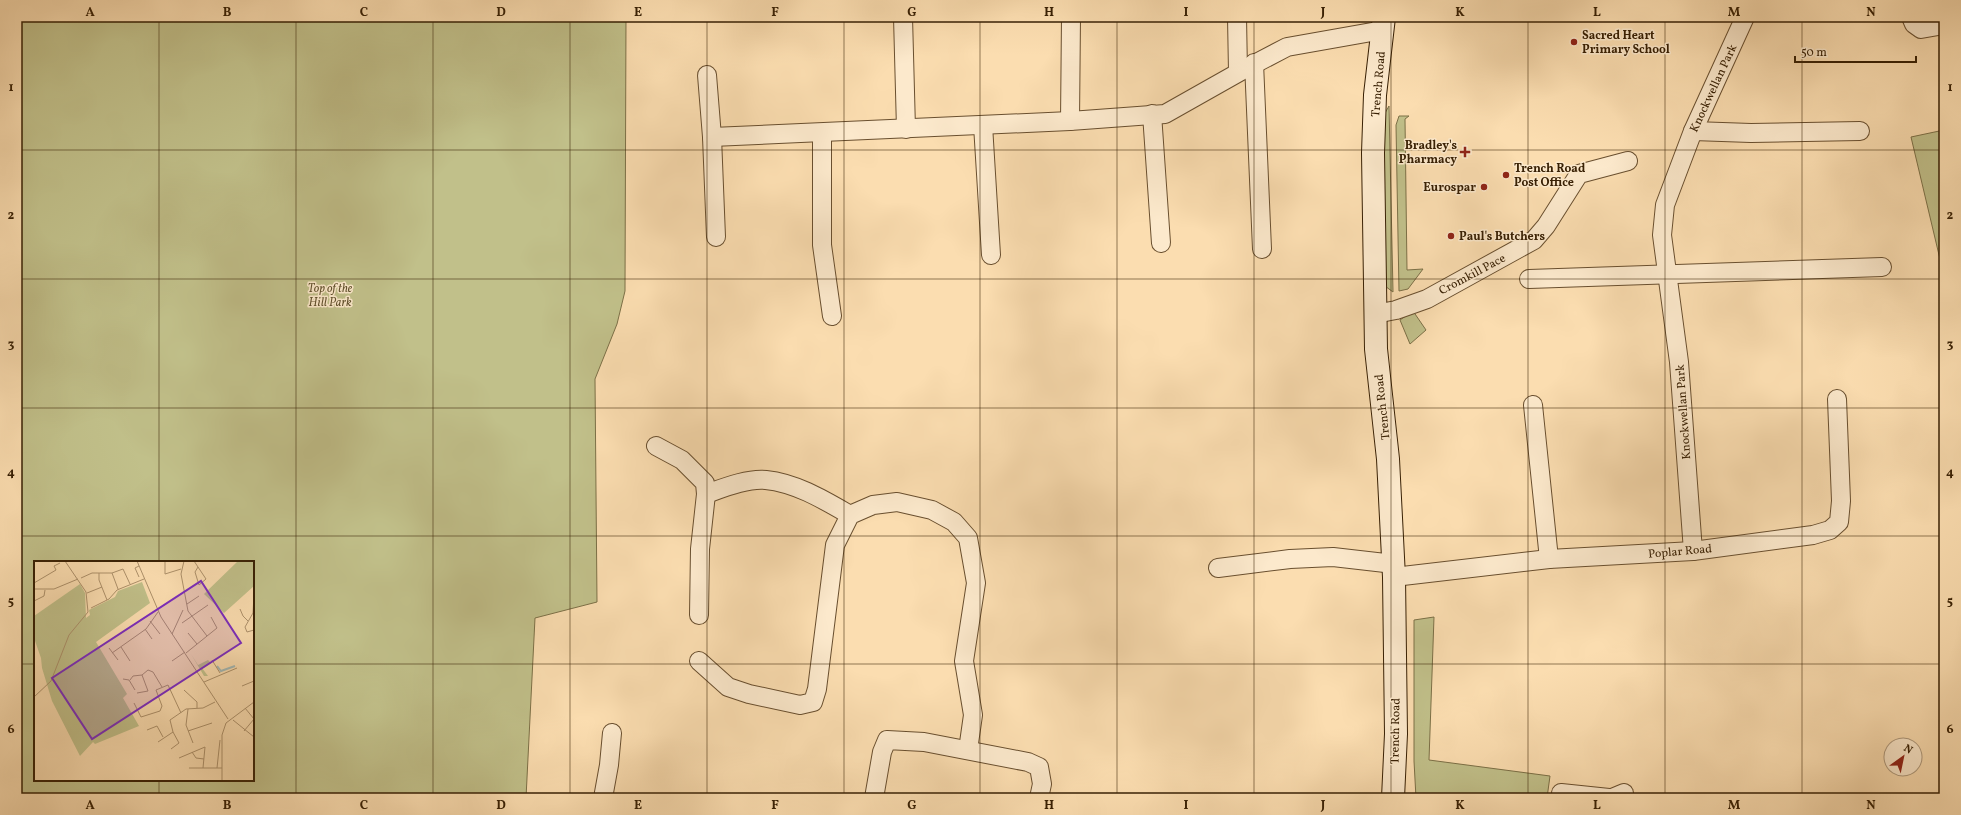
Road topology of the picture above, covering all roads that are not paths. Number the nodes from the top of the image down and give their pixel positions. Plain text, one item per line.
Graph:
1 (902, 17) edge
2 (1071, 17) edge
3 (1237, 17) edge
4 (1745, 17) edge
5 (1911, 17) edge
6 (1384, 24) edge
7 (1944, 25) edge
8 (1254, 63) junction
9 (1238, 72) junction
10 (707, 75) dead end
11 (1152, 114) junction
12 (1070, 121) junction
13 (983, 125) junction
14 (906, 129) junction
15 (1692, 131) junction
16 (1860, 131) dead end
17 (822, 132) junction
18 (712, 137) junction
19 (1628, 161) dead end
20 (716, 236) dead end
21 (1161, 243) dead end
22 (1262, 249) dead end
23 (991, 255) dead end
24 (1882, 267) dead end
25 (1668, 275) junction
26 (1529, 280) dead end
27 (1375, 314) junction
28 (832, 316) dead end
29 (1837, 399) dead end
30 (1534, 405) dead end
31 (656, 446) dead end
32 (706, 494) junction
33 (850, 515) junction
34 (1693, 551) junction
35 (1548, 558) junction
36 (1218, 568) dead end
37 (1394, 571) junction
38 (699, 615) dead end
39 (699, 661) dead end
40 (612, 732) dead end
41 (968, 750) junction
42 (1561, 793) dead end
43 (1615, 796) edge
44 (1589, 797) edge
45 (604, 798) edge
46 (874, 798) edge
47 (1039, 798) edge
48 (1393, 798) edge

1 - 14 street
2 - 12 street
3 - 9 street
4 - 15 street, Knockwellan Park
5 - 7 street
6 - 8 street
6 - 27 street, Trench Road
8 - 9 street
8 - 22 street
9 - 11 street
10 - 18 street
11 - 12 street
11 - 21 street
12 - 13 street
13 - 14 street
13 - 23 street
14 - 17 street
15 - 16 street
15 - 25 street, Knockwellan Park
17 - 18 street
17 - 28 street
18 - 20 street
19 - 27 street, Cromkill Pace
24 - 25 street
25 - 26 street
25 - 34 street, Knockwellan Park
27 - 37 street, Trench Road
29 - 34 street, Poplar Road
30 - 35 street
31 - 32 street
32 - 33 street
32 - 38 street
33 - 39 street
33 - 41 street
34 - 35 street, Poplar Road
35 - 37 street, Poplar Road
36 - 37 street, Poplar Road
37 - 48 street, Trench Road
40 - 45 street
41 - 46 street
41 - 47 street
42 - 44 street
43 - 44 street

